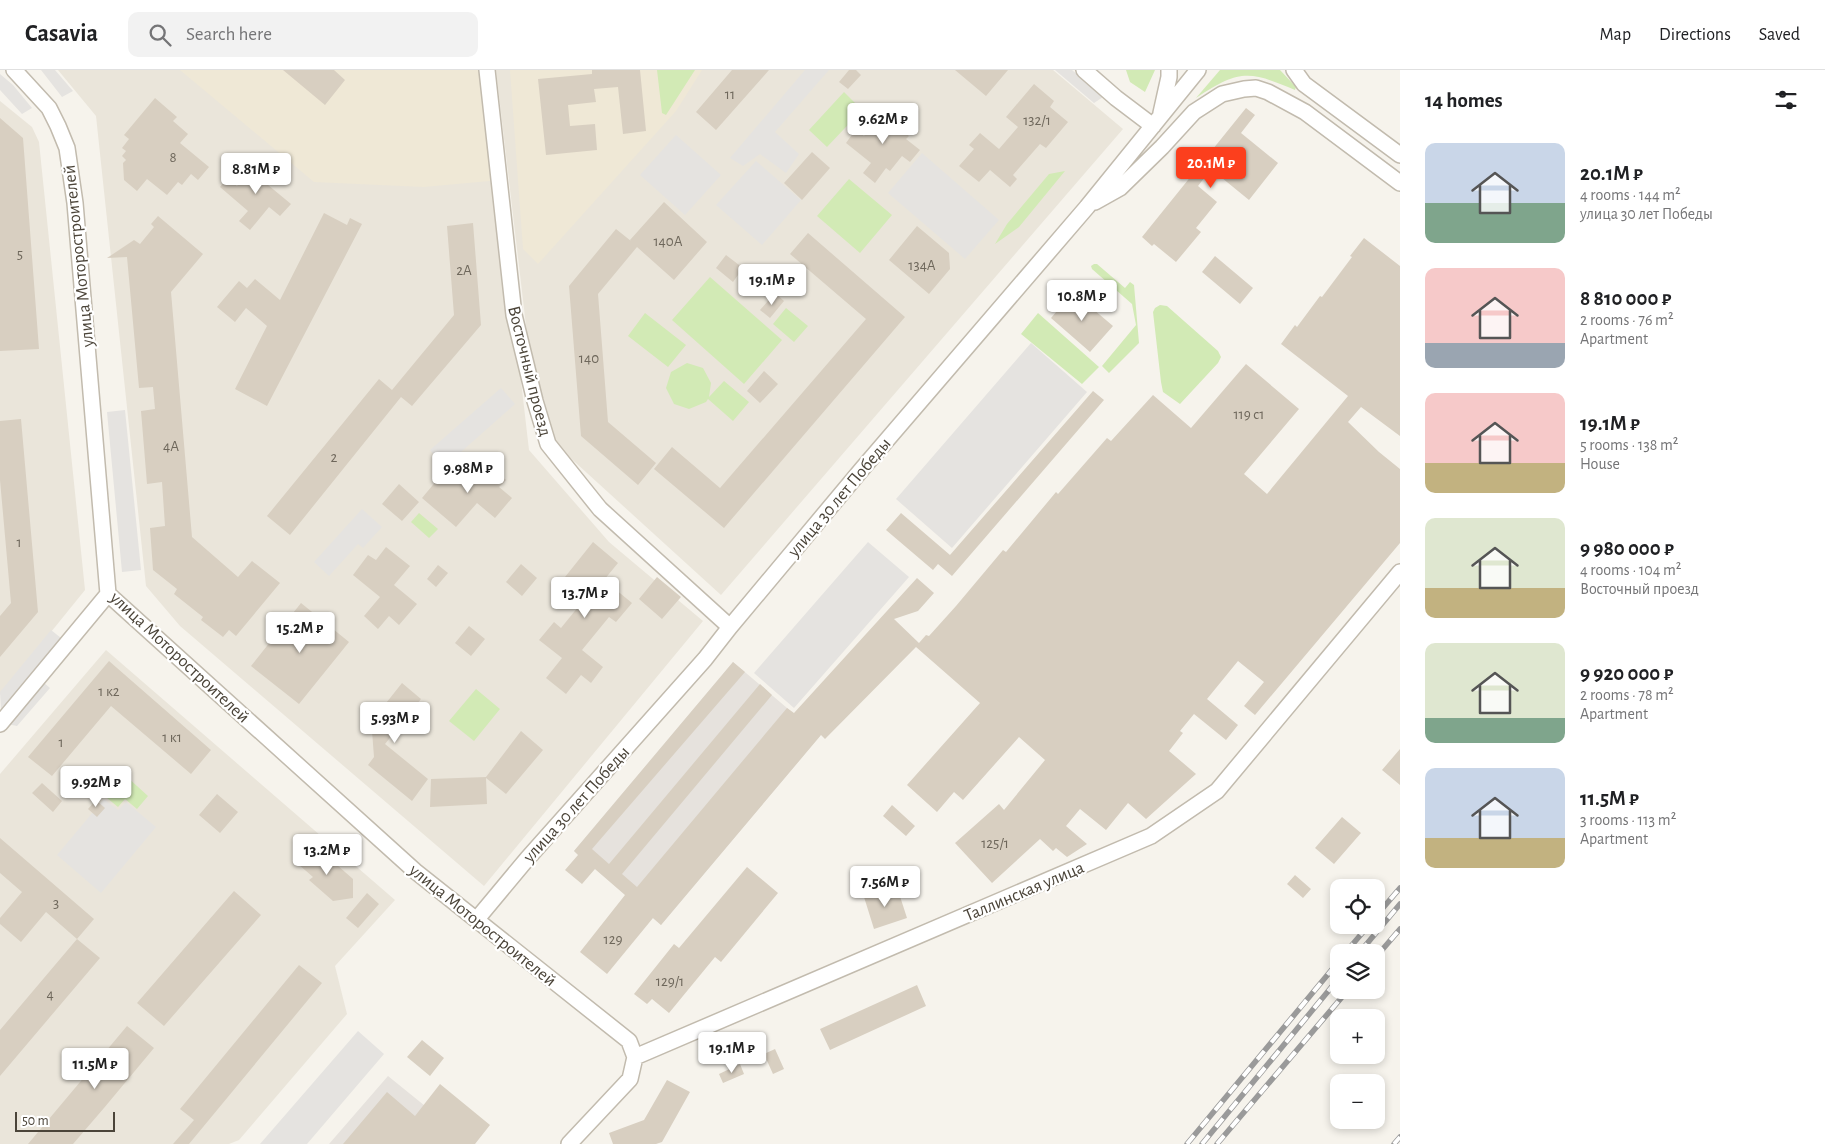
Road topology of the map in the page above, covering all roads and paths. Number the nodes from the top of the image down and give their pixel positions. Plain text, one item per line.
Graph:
1 (14, 70) edge
2 (487, 70) edge
3 (1084, 70) edge
4 (1169, 70) edge
5 (1198, 70) edge
6 (1294, 70) edge
7 (1157, 121) junction
8 (1400, 155) edge
9 (1400, 183) edge
10 (1087, 207) junction
11 (1400, 572) edge
12 (108, 594) junction
13 (730, 627) junction
14 (0, 724) edge
15 (477, 919) junction
16 (635, 1057) junction
17 (569, 1144) edge

1 - 12 street, улица Моторостроителей
2 - 13 street, Восточный проезд
3 - 7 street
4 - 7 street
5 - 7 street, улица 30 лет Победы
6 - 8 street
7 - 10 street, улица 30 лет Победы
9 - 10 street
10 - 13 street, улица 30 лет Победы
11 - 16 street, Таллинская улица
12 - 14 street
12 - 15 street, улица Моторостроителей
13 - 15 street, улица 30 лет Победы
15 - 16 street, улица Моторостроителей
16 - 17 street

